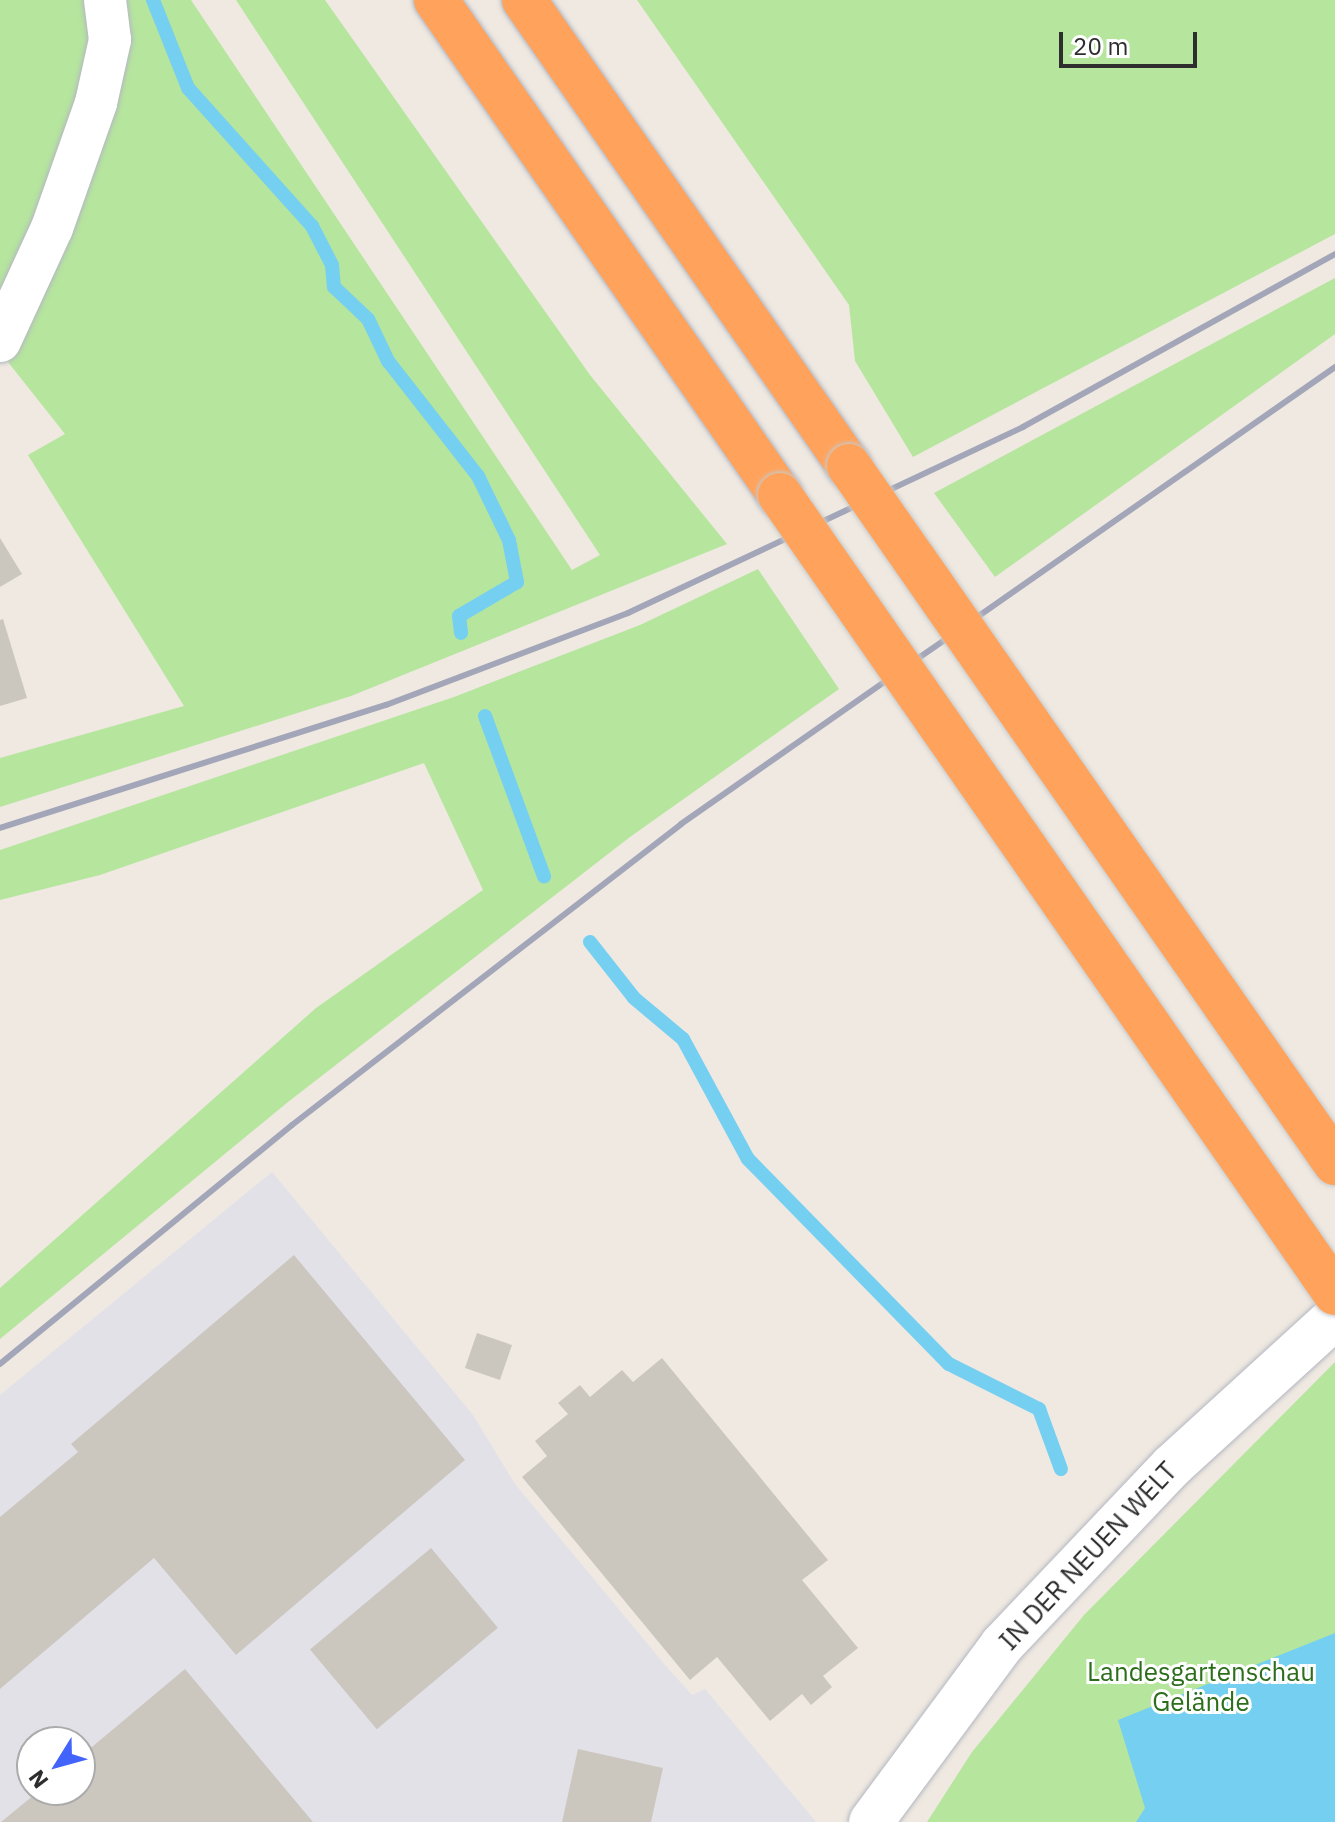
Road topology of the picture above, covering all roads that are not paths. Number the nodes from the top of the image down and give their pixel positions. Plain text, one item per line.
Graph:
1 (105, 0) edge
2 (436, 0) edge
3 (524, 0) edge
4 (0, 341) edge
5 (1335, 1163) edge
6 (1335, 1293) edge
7 (1335, 1317) edge
8 (871, 1822) edge

1 - 4 street
2 - 6 highway, bridge
3 - 5 highway, bridge
7 - 8 street, IN DER NEUEN WELT

